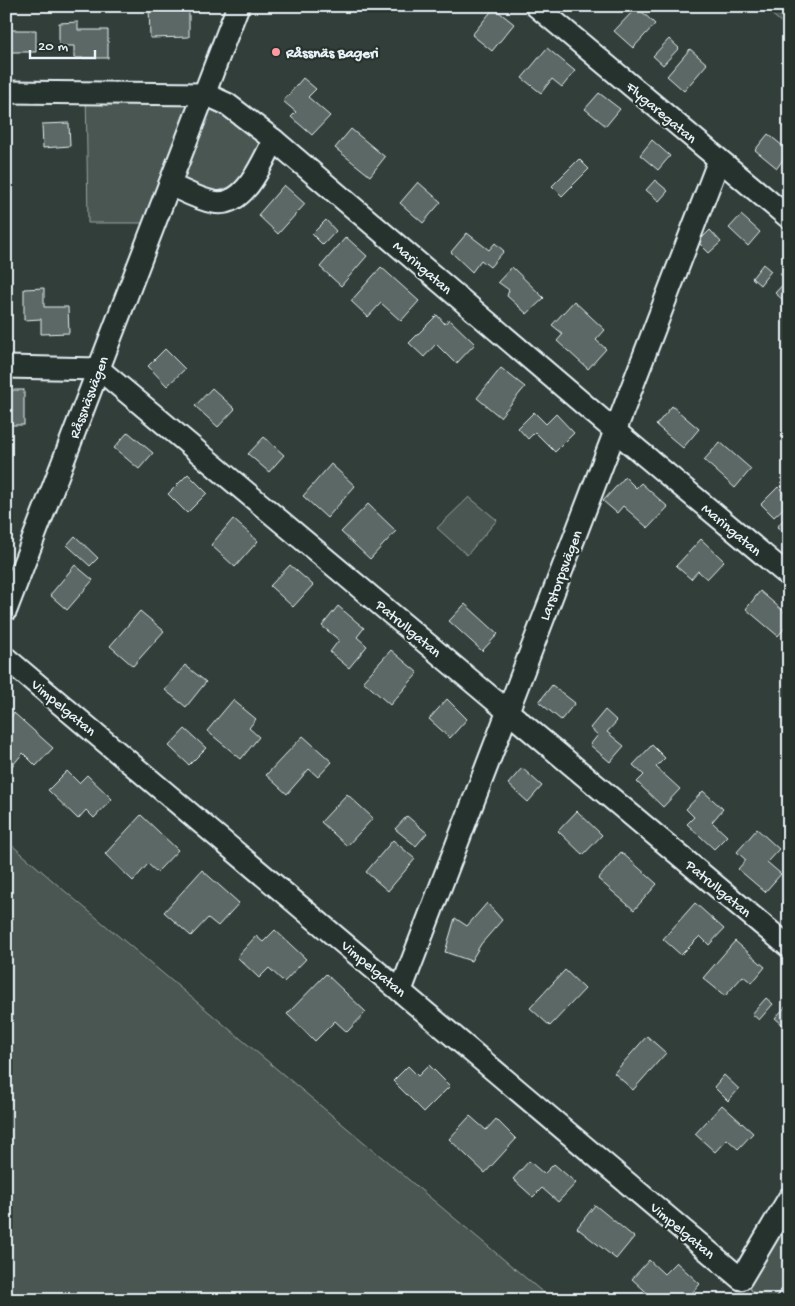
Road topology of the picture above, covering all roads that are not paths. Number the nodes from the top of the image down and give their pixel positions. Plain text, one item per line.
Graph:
1 (238, 6) edge
2 (536, 6) edge
3 (6, 92) edge
4 (205, 94) junction
5 (274, 140) junction
6 (719, 160) junction
7 (170, 185) junction
8 (789, 218) edge
9 (6, 367) edge
10 (99, 369) junction
11 (614, 430) junction
12 (789, 576) edge
13 (6, 610) edge
14 (6, 658) edge
15 (509, 711) junction
16 (789, 947) edge
17 (401, 990) junction
18 (789, 1198) edge

1 - 4 street, Råssnäsvägen
2 - 6 street, Flygaregatan
3 - 4 street, Maringatan
4 - 5 street, Maringatan
4 - 7 street, Råssnäsvägen
5 - 7 street
5 - 11 street, Maringatan
6 - 8 street, Flygaregatan
6 - 11 street, Larstorpsvägen
7 - 10 street, Råssnäsvägen
9 - 10 street
10 - 13 street, Råssnäsvägen
10 - 15 street, Patrullgatan
11 - 12 street, Maringatan
11 - 15 street, Larstorpsvägen
14 - 17 street, Vimpelgatan
15 - 16 street, Patrullgatan
15 - 17 street, Larstorpsvägen
17 - 18 street, Vimpelgatan

